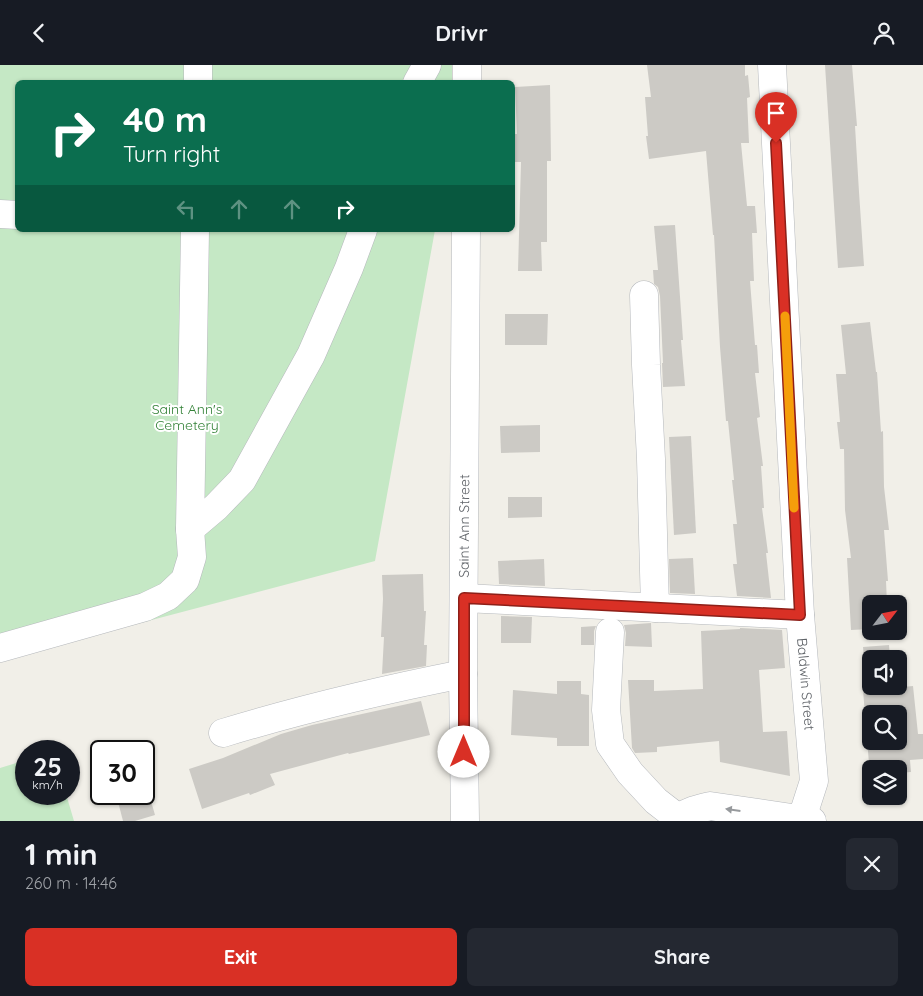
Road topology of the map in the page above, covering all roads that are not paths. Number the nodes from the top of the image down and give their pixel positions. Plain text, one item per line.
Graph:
1 (198, 65) edge
2 (427, 65) edge
3 (467, 65) edge
4 (772, 65) edge
5 (198, 80) edge
6 (419, 80) edge
7 (467, 80) edge
8 (0, 214) edge
9 (15, 215) edge
10 (195, 232) edge
11 (362, 232) edge
12 (466, 232) edge
13 (644, 295) dead end
14 (190, 529) junction
15 (464, 598) junction
16 (655, 608) junction
17 (800, 615) junction
18 (610, 632) dead end
19 (0, 648) edge
20 (464, 674) junction
21 (223, 733) dead end
22 (677, 820) edge
23 (802, 820) edge
24 (465, 821) edge

1 - 5 street
2 - 6 street
3 - 7 street
4 - 17 street, Baldwin Street
8 - 9 street
10 - 14 street
11 - 14 street
12 - 15 street, Saint Ann Street
13 - 16 street
14 - 19 street
15 - 16 street
15 - 20 street, Saint Ann Street
16 - 17 street
17 - 23 street, Baldwin Street
18 - 22 street
20 - 21 street
20 - 24 street, Saint Ann Street
23 -> 22 street

